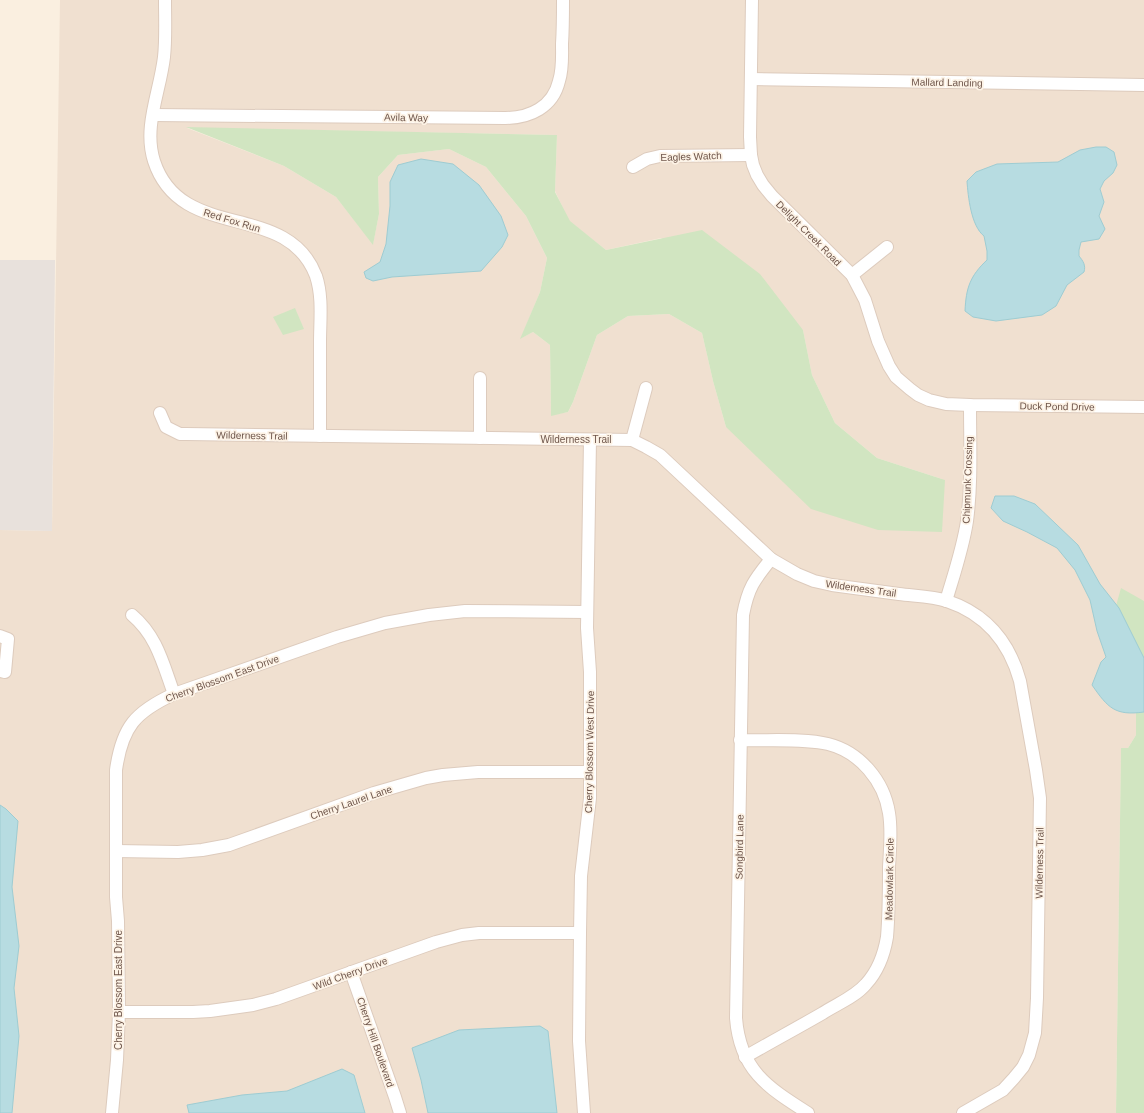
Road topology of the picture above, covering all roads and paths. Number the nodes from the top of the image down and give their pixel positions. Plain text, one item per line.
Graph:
1 (165, 0) edge
2 (563, 0) edge
3 (752, 0) edge
4 (751, 79) junction
5 (1144, 85) edge
6 (153, 115) junction
7 (751, 155) junction
8 (633, 167) dead end
9 (888, 248) dead end
10 (852, 275) junction
11 (480, 378) dead end
12 (646, 388) dead end
13 (970, 405) junction
14 (1144, 407) edge
15 (160, 413) dead end
16 (320, 436) junction
17 (480, 438) junction
18 (590, 440) junction
19 (632, 440) junction
20 (772, 559) junction
21 (946, 601) junction
22 (587, 612) junction
23 (132, 615) dead end
24 (0, 636) edge
25 (0, 671) edge
26 (174, 694) junction
27 (740, 740) junction
28 (590, 772) junction
29 (116, 851) junction
30 (580, 933) junction
31 (351, 972) junction
32 (119, 1012) junction
33 (745, 1057) junction
34 (112, 1113) edge
35 (400, 1113) edge
36 (584, 1113) edge
37 (806, 1113) edge
38 (963, 1113) edge

1 - 6 street, Red Fox Run
2 - 6 street, Avila Way
3 - 4 street, Delight Creek Road
4 - 5 street, Mallard Landing
4 - 7 street, Delight Creek Road
6 - 16 street, Red Fox Run
7 - 8 street, Eagles Watch
7 - 10 street, Delight Creek Road
9 - 10 street
10 - 13 street, Delight Creek Road
11 - 17 street
12 - 19 street
13 - 14 street, Duck Pond Drive
13 - 21 street, Chipmunk Crossing
15 - 16 street, Wilderness Trail
16 - 17 street, Wilderness Trail
17 - 18 street, Wilderness Trail
18 - 19 street, Wilderness Trail
18 - 22 street, Cherry Blossom West Drive
19 - 20 street, Wilderness Trail
20 - 21 street, Wilderness Trail
20 - 27 street, Songbird Lane
21 - 38 street, Wilderness Trail
22 - 26 street, Cherry Blossom East Drive
22 - 28 street, Cherry Blossom West Drive
23 - 26 street
24 - 25 street
26 - 29 street, Cherry Blossom East Drive
27 - 33 street, Songbird Lane
27 - 33 street, Meadowlark Circle
28 - 29 street, Cherry Laurel Lane
28 - 30 street, Cherry Blossom West Drive
29 - 32 street, Cherry Blossom East Drive
30 - 31 street, Wild Cherry Drive
30 - 36 street, Cherry Blossom West Drive
31 - 32 street, Wild Cherry Drive
31 - 35 street, Cherry Hill Boulevard
32 - 34 street, Cherry Blossom East Drive
33 - 37 street, Songbird Lane

